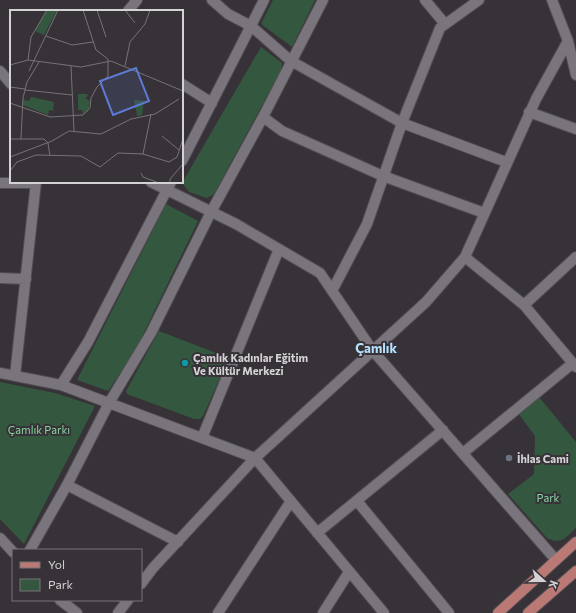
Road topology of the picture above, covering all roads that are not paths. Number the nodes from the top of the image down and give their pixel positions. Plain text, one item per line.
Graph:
1 (137, 0) edge
2 (212, 0) edge
3 (264, 0) edge
4 (323, 0) edge
5 (425, 0) edge
6 (479, 0) edge
7 (552, 0) edge
8 (129, 10) edge
9 (445, 24) junction
10 (251, 26) junction
11 (568, 42) junction
12 (291, 61) junction
13 (0, 71) edge
14 (576, 72) edge
15 (10, 83) edge
16 (183, 85) edge
17 (212, 103) junction
18 (529, 112) junction
19 (263, 117) junction
20 (402, 123) junction
21 (576, 129) edge
22 (183, 159) edge
23 (506, 162) junction
24 (384, 176) junction
25 (0, 183) edge
26 (10, 183) edge
27 (36, 183) edge
28 (156, 183) edge
29 (169, 186) edge
30 (210, 212) junction
31 (484, 213) junction
32 (279, 249) junction
33 (465, 257) junction
34 (576, 257) edge
35 (0, 278) edge
36 (26, 279) junction
37 (332, 291) junction
38 (524, 305) junction
39 (373, 351) junction
40 (574, 365) edge
41 (0, 373) edge
42 (16, 376) junction
43 (61, 385) junction
44 (109, 403) junction
45 (443, 430) junction
46 (202, 438) junction
47 (463, 453) junction
48 (255, 458) junction
49 (67, 486) junction
50 (290, 501) junction
51 (357, 501) junction
52 (318, 533) junction
53 (0, 538) edge
54 (178, 542) junction
55 (576, 542) edge
56 (31, 549) edge
57 (12, 551) edge
58 (556, 560) junction
59 (576, 571) edge
60 (349, 572) junction
61 (142, 583) edge
62 (61, 601) edge
63 (127, 601) edge
64 (77, 613) edge
65 (118, 613) edge
66 (218, 613) edge
67 (323, 613) edge
68 (384, 613) edge
69 (449, 613) edge
70 (498, 613) edge
71 (528, 613) edge

1 - 8 street
2 - 10 street
3 - 10 street
4 - 12 street
5 - 9 street
6 - 9 street
7 - 11 street
9 - 20 street
10 - 12 street
10 - 17 street
11 - 14 street
11 - 18 street
12 - 19 street
12 - 20 street
13 - 15 street
16 - 17 street
17 - 22 street
18 - 21 street
18 - 23 street
19 - 24 street
19 - 30 street
20 - 23 street
20 - 24 street
23 - 31 street
24 - 31 street
24 - 37 street
25 - 26 street
27 - 36 street
28 - 29 street
29 - 30 street
29 - 43 street
30 - 32 street
30 - 44 street
31 - 33 street
32 - 37 street
32 - 46 street
33 - 38 street
33 - 39 street
34 - 38 street
35 - 36 street
36 - 42 street
37 - 39 street
38 - 40 street
39 - 45 street
39 - 48 street
40 - 47 street
41 - 42 street
42 - 43 street
43 - 44 street
44 - 46 street
44 - 49 street
45 - 47 street
45 - 51 street
46 - 48 street
47 - 58 street
48 - 50 street
48 - 54 street
49 - 54 street
49 - 56 street
50 - 52 street
50 - 66 street
51 - 52 street
51 - 69 street
52 - 60 street
53 - 57 street
54 - 61 street
55 - 58 main road
58 - 70 main road
59 - 71 main road
60 - 67 street
60 - 68 street
62 - 64 street
63 - 65 street

